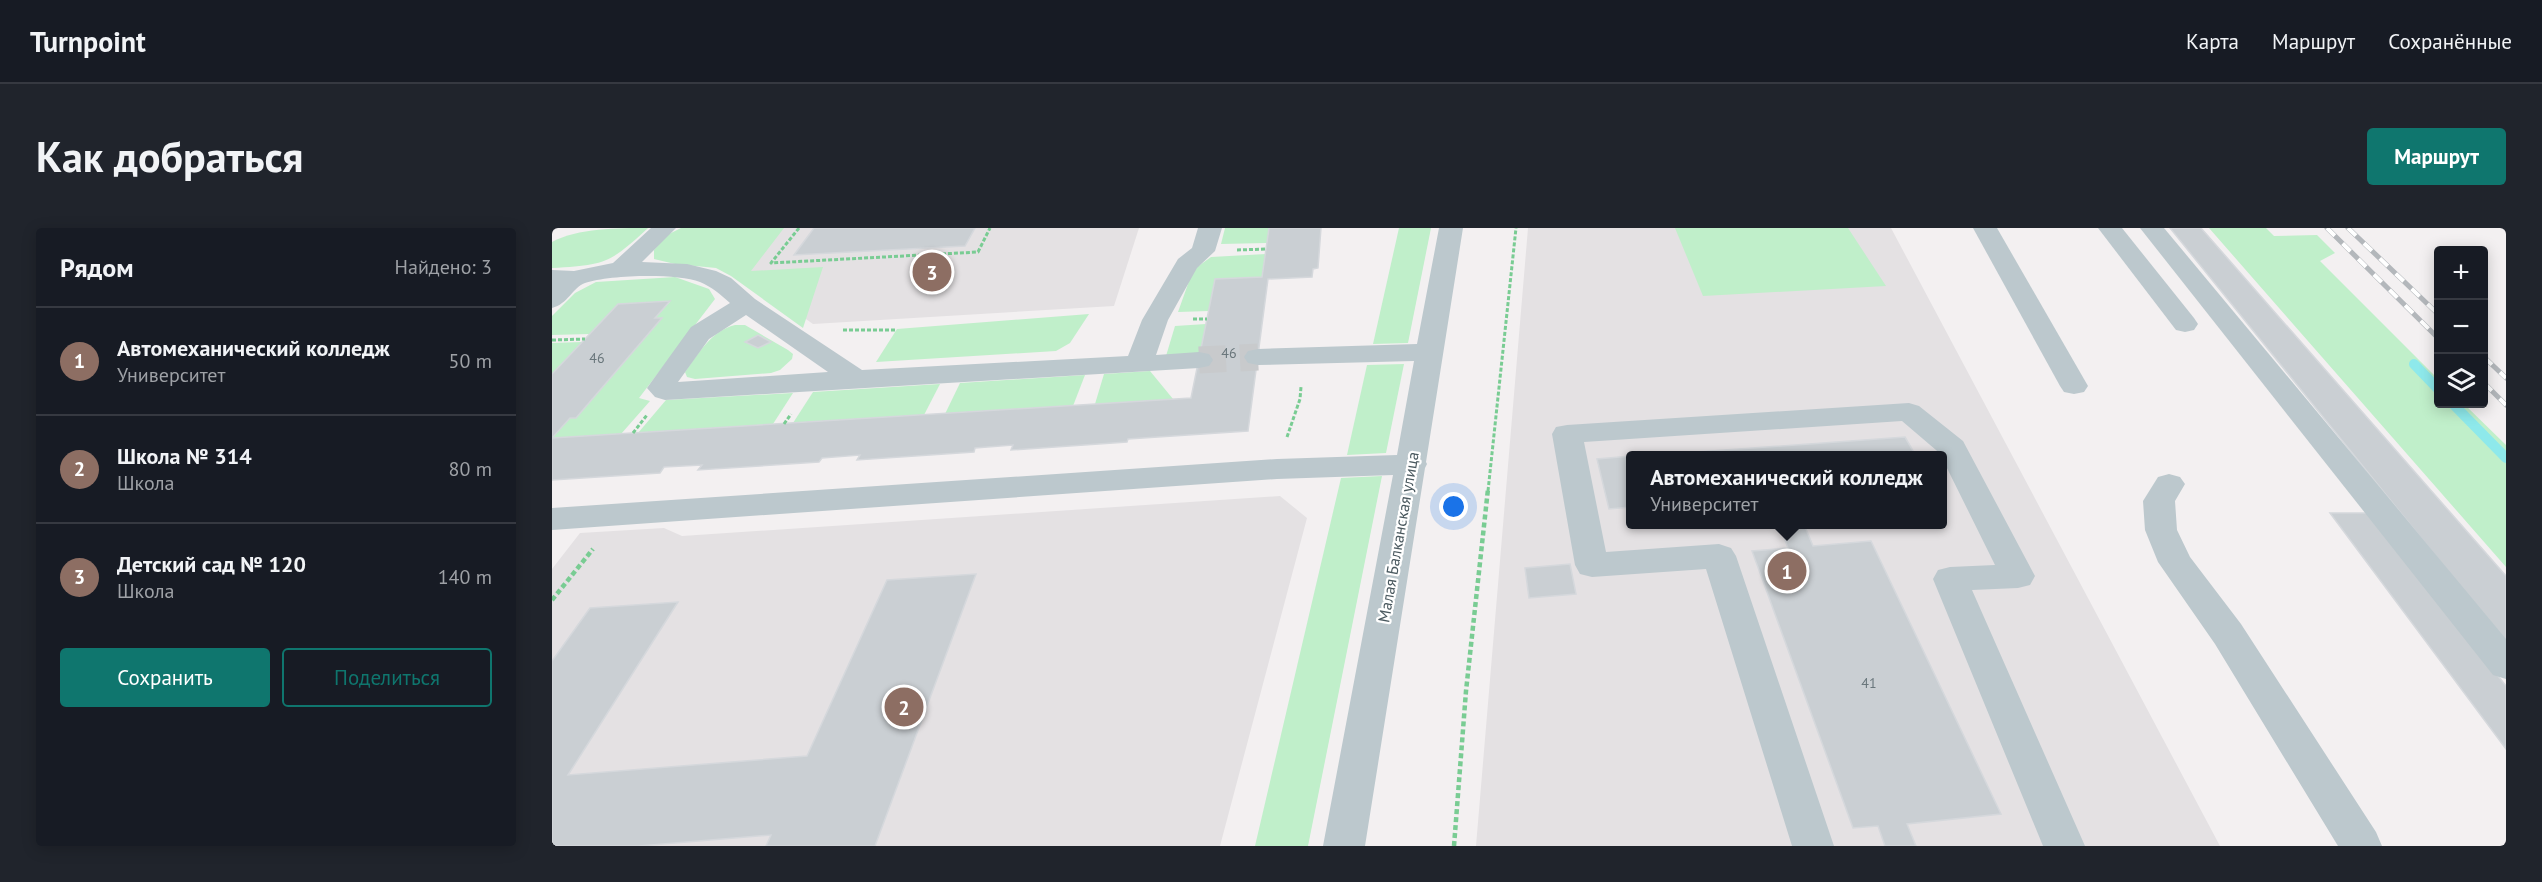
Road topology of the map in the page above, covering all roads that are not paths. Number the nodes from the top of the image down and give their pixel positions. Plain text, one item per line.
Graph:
1 (664, 228) edge
2 (1210, 228) edge
3 (1451, 228) edge
4 (1985, 228) edge
5 (2110, 228) edge
6 (2152, 228) edge
7 (621, 269) junction
8 (563, 278) edge
9 (552, 300) edge
10 (746, 304) junction
11 (2185, 324) dead end
12 (1429, 352) junction
13 (1258, 357) tunnel mouth
14 (1199, 360) tunnel mouth
15 (1139, 364) junction
16 (856, 379) junction
17 (2074, 386) dead end
18 (1412, 464) junction
19 (2169, 483) dead end
20 (552, 519) edge
21 (2506, 665) edge
22 (1344, 846) edge
23 (1814, 846) edge
24 (2064, 846) edge
25 (2361, 846) edge

1 - 7 street
2 - 15 street
3 - 12 street, Малая Балканская улица
4 - 17 street
5 - 11 street
6 - 21 street
7 - 8 street
7 - 10 street
8 - 9 street
10 - 16 street
10 - 16 street
12 - 13 street
12 - 18 street, Малая Балканская улица
14 - 15 street
15 - 16 street
18 - 20 street
18 - 22 street, Малая Балканская улица
19 - 25 street
23 - 24 street

